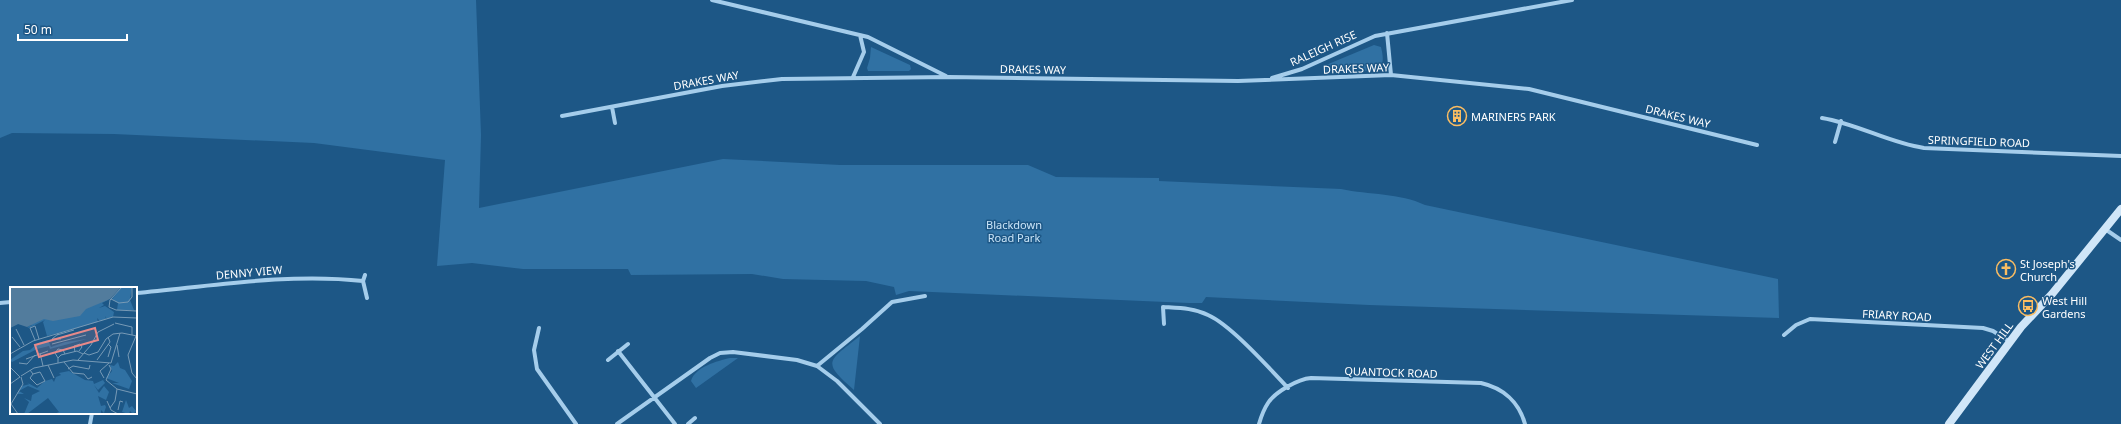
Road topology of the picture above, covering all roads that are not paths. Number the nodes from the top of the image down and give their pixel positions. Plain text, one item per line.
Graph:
1 (712, 0) edge
2 (1572, 0) edge
3 (1387, 33) junction
4 (860, 35) junction
5 (1391, 75) junction
6 (853, 77) junction
7 (948, 77) junction
8 (1266, 80) junction
9 (612, 107) junction
10 (562, 116) dead end
11 (1822, 118) dead end
12 (1841, 121) junction
13 (615, 123) dead end
14 (1835, 142) dead end
15 (1757, 145) dead end
16 (2121, 156) edge
17 (2121, 209) edge
18 (2105, 229) junction
19 (2121, 240) edge
20 (365, 275) dead end
21 (363, 281) junction
22 (137, 293) edge
23 (925, 296) dead end
24 (367, 298) dead end
25 (10, 302) edge
26 (0, 303) edge
27 (1164, 324) dead end
28 (539, 328) dead end
29 (1784, 335) dead end
30 (2010, 342) junction
31 (628, 344) dead end
32 (618, 351) junction
33 (608, 360) dead end
34 (817, 366) junction
35 (1288, 388) junction
36 (655, 398) junction
37 (92, 414) edge
38 (695, 418) dead end
39 (90, 424) edge
40 (576, 424) edge
41 (618, 424) edge
42 (675, 424) edge
43 (688, 424) edge
44 (880, 424) edge
45 (1259, 424) edge
46 (1526, 424) edge
47 (1949, 424) edge

1 - 4 street, DRAKES WAY
2 - 3 street, RALEIGH RISE
3 - 5 street
3 - 8 street, RALEIGH RISE
4 - 6 street
4 - 7 street, DRAKES WAY
5 - 8 street, DRAKES WAY
5 - 15 street, DRAKES WAY
6 - 7 street, DRAKES WAY
6 - 9 street, DRAKES WAY
7 - 8 street, DRAKES WAY
9 - 10 street, DRAKES WAY
9 - 13 street
11 - 12 street, SPRINGFIELD ROAD
12 - 14 street
12 - 16 street, SPRINGFIELD ROAD
17 - 18 street, WEST HILL
18 - 19 street
18 - 30 street, WEST HILL
20 - 21 street
21 - 22 street, DENNY VIEW
21 - 24 street
23 - 34 street
25 - 26 street
27 - 35 street
28 - 40 street
29 - 30 street, FRIARY ROAD
30 - 47 street, WEST HILL
31 - 32 street
32 - 33 street
32 - 36 street
34 - 36 street
34 - 44 street
35 - 45 street, QUANTOCK ROAD
35 - 46 street, QUANTOCK ROAD
36 - 41 street
36 - 42 street
37 - 39 street
38 - 43 street

